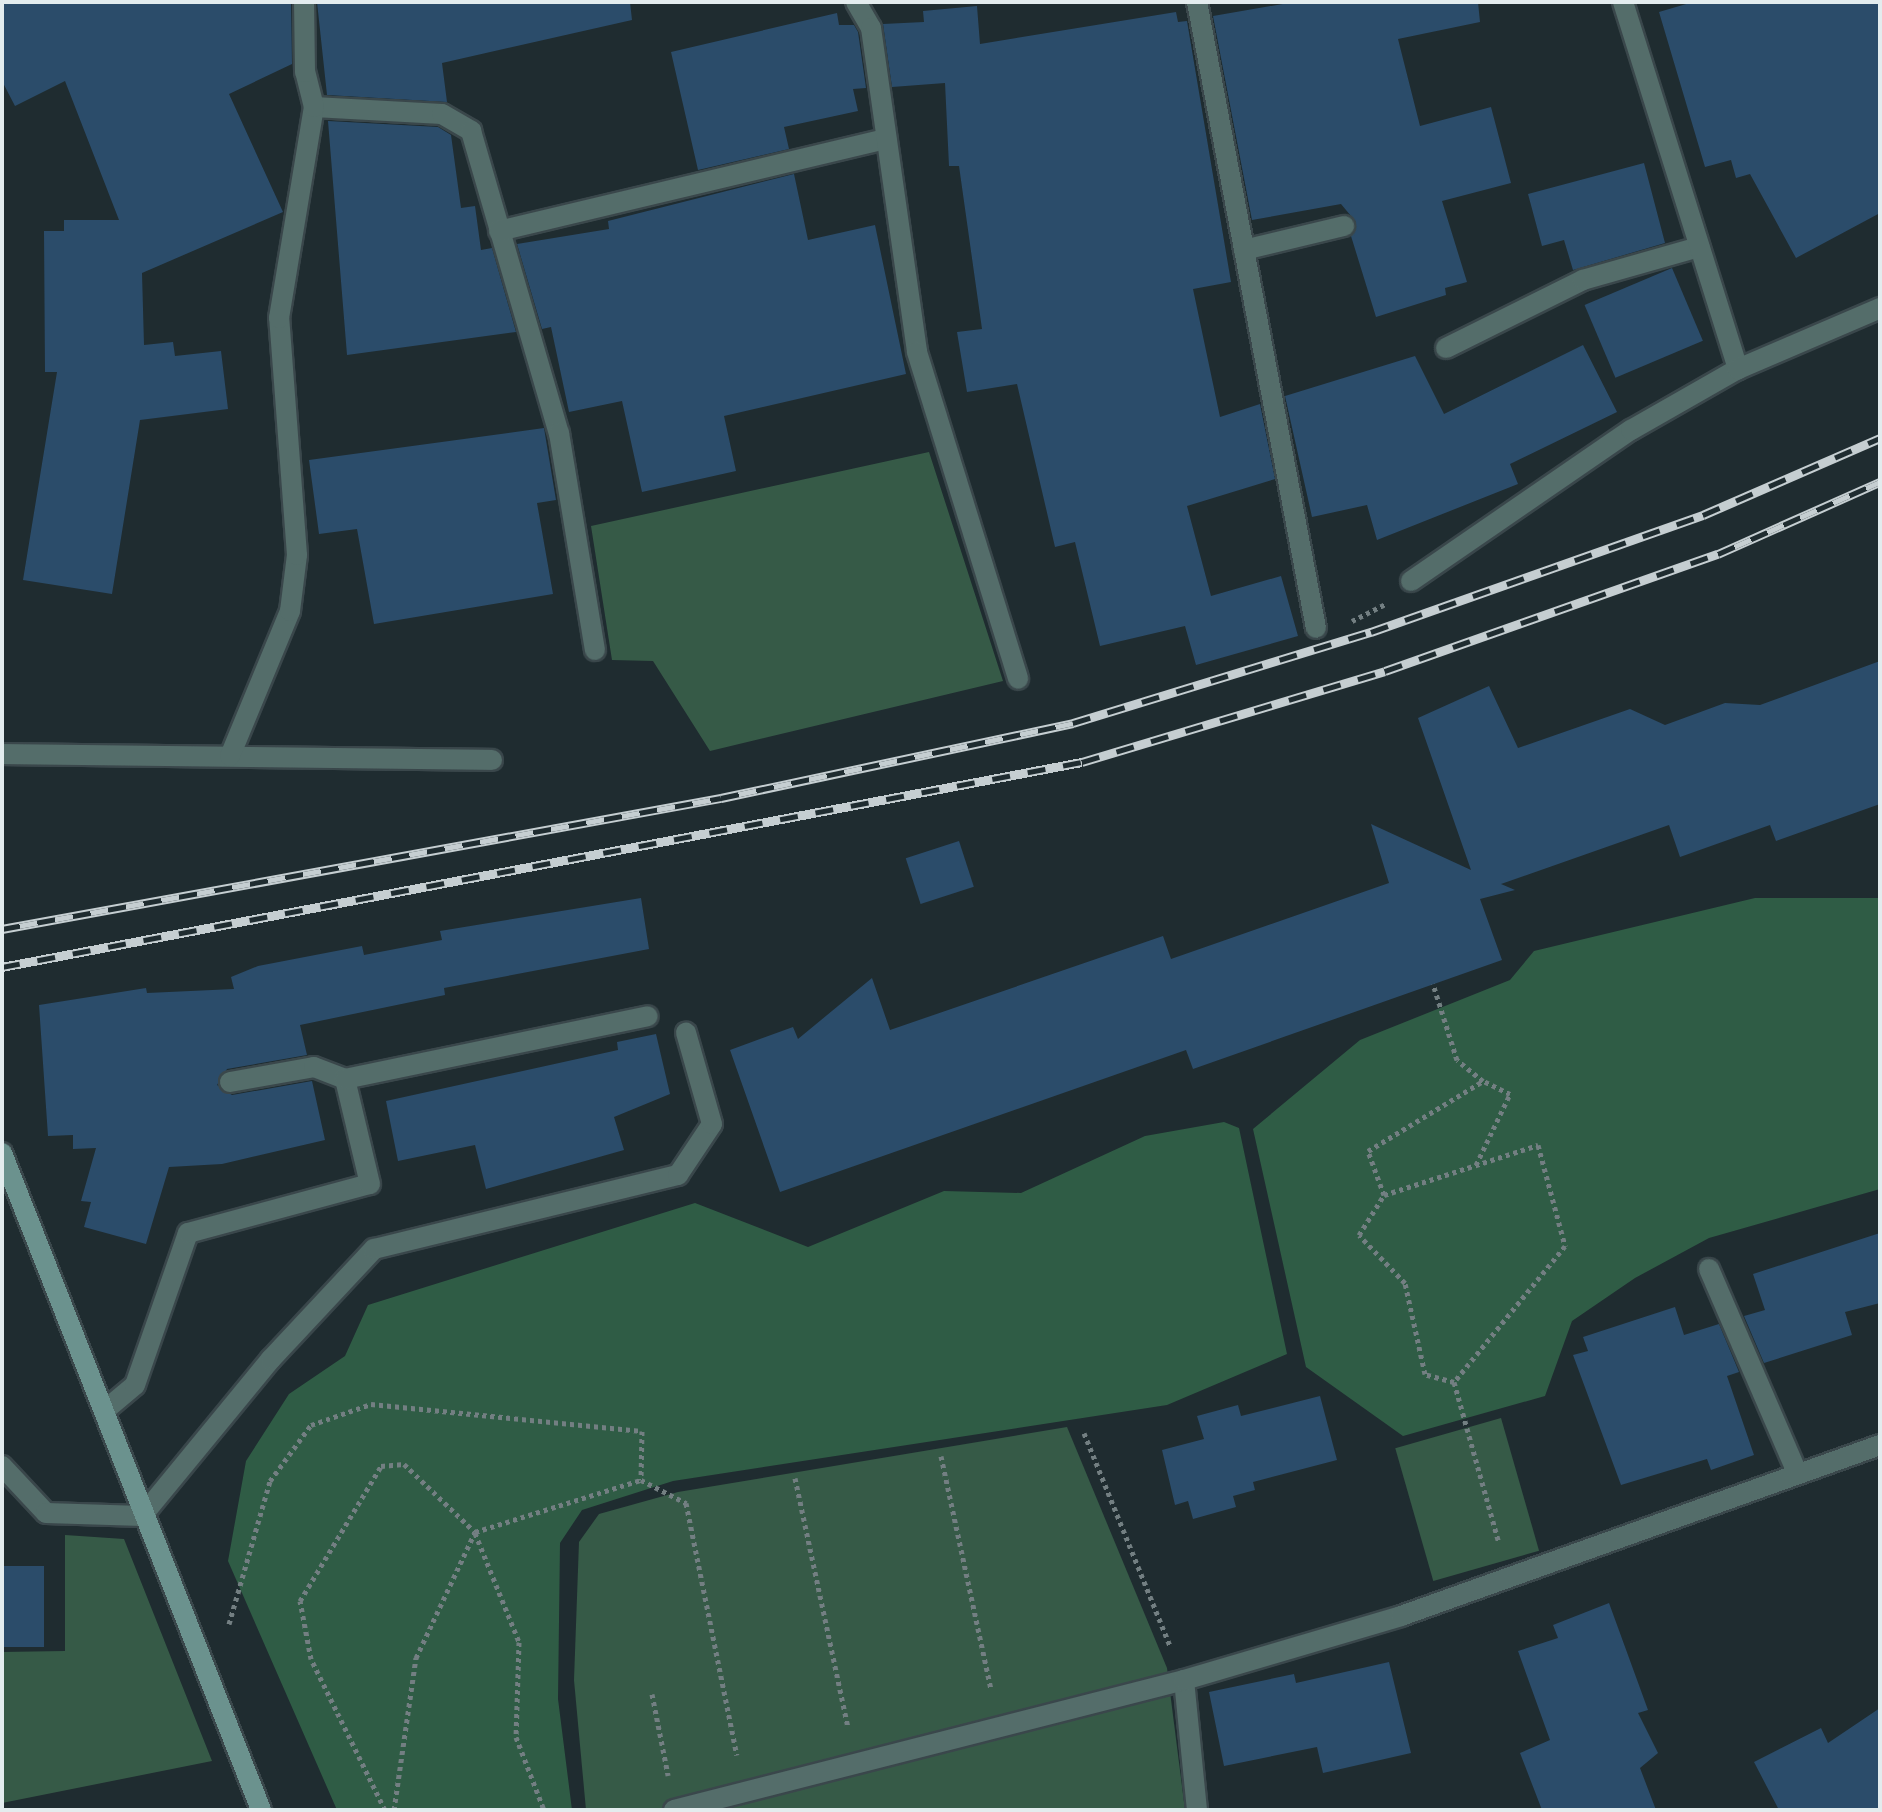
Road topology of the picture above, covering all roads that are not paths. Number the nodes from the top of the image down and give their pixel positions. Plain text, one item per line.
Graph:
1 (304, 2) edge
2 (856, 2) edge
3 (1197, 2) edge
4 (1623, 2) edge
5 (314, 107) junction
6 (886, 139) junction
7 (1344, 226) dead end
8 (499, 231) junction
9 (1699, 247) junction
10 (1244, 250) junction
11 (1880, 308) edge
12 (1446, 348) dead end
13 (1738, 369) junction
14 (1411, 581) road end
15 (1316, 628) road end
16 (595, 650) dead end
17 (1018, 679) dead end
18 (2, 754) edge
19 (230, 756) junction
20 (492, 760) dead end
21 (648, 1016) dead end
22 (686, 1033) dead end
23 (345, 1079) junction
24 (230, 1082) dead end
25 (2, 1153) edge
26 (1709, 1269) dead end
27 (104, 1411) junction
28 (1880, 1445) edge
29 (2, 1466) edge
30 (1796, 1470) junction
31 (142, 1516) junction
32 (1184, 1680) junction
33 (258, 1807) edge
34 (674, 1810) edge
35 (1197, 1810) edge

1 - 5 street
2 - 6 street
3 - 10 street
4 - 9 street
5 - 8 street
5 - 19 street
6 - 8 street
6 - 17 street
7 - 10 street
8 - 16 street
9 - 12 street
9 - 13 street
10 - 15 street
11 - 13 street
13 - 14 street
18 - 19 street
19 - 20 street
21 - 23 street
22 - 31 street
23 - 24 street
23 - 27 street
25 - 27 street
26 - 30 street
27 - 31 street
28 - 30 street
29 - 31 street
30 - 32 street
31 - 33 street
32 - 34 street
32 - 35 street

